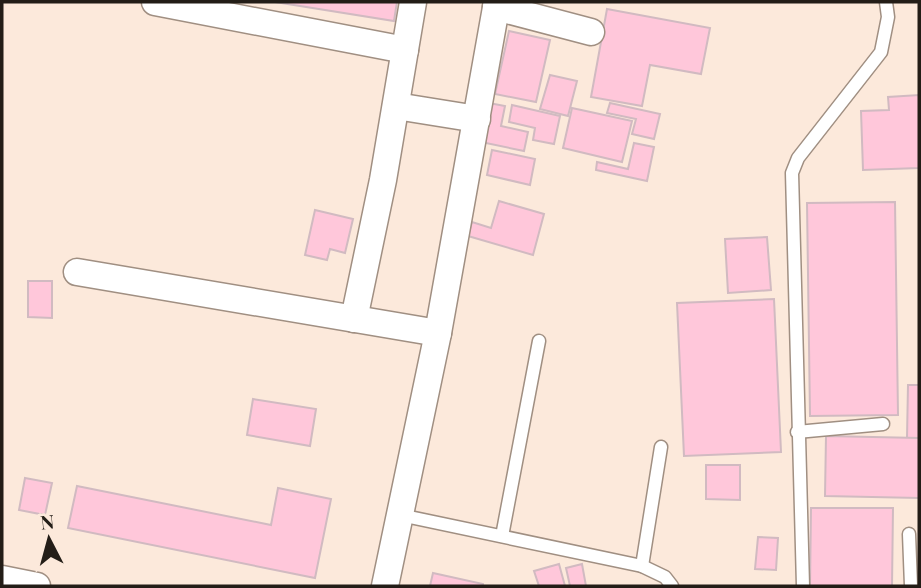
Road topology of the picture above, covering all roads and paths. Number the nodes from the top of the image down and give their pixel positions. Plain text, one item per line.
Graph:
1 (155, 2) edge
2 (413, 2) edge
3 (886, 2) edge
4 (497, 4) edge
5 (591, 32) dead end
6 (405, 50) junction
7 (396, 106) junction
8 (477, 119) junction
9 (77, 272) dead end
10 (354, 319) junction
11 (438, 333) junction
12 (538, 341) dead end
13 (883, 424) dead end
14 (797, 432) junction
15 (662, 447) dead end
16 (400, 515) junction
17 (909, 534) dead end
18 (502, 536) junction
19 (642, 566) junction
20 (2, 579) edge
21 (37, 586) edge
22 (385, 586) edge
23 (672, 586) edge
24 (803, 586) edge
25 (911, 586) edge

1 - 6 street
2 - 6 street
3 - 14 lane
4 - 5 street
4 - 8 street
6 - 7 street
7 - 8 street
7 - 10 street
8 - 11 street
9 - 10 street
10 - 11 street
11 - 16 street
12 - 18 lane
13 - 14 lane
14 - 24 lane
15 - 19 lane
16 - 18 lane
16 - 22 street
17 - 25 lane
18 - 19 lane
19 - 23 lane
20 - 21 street

